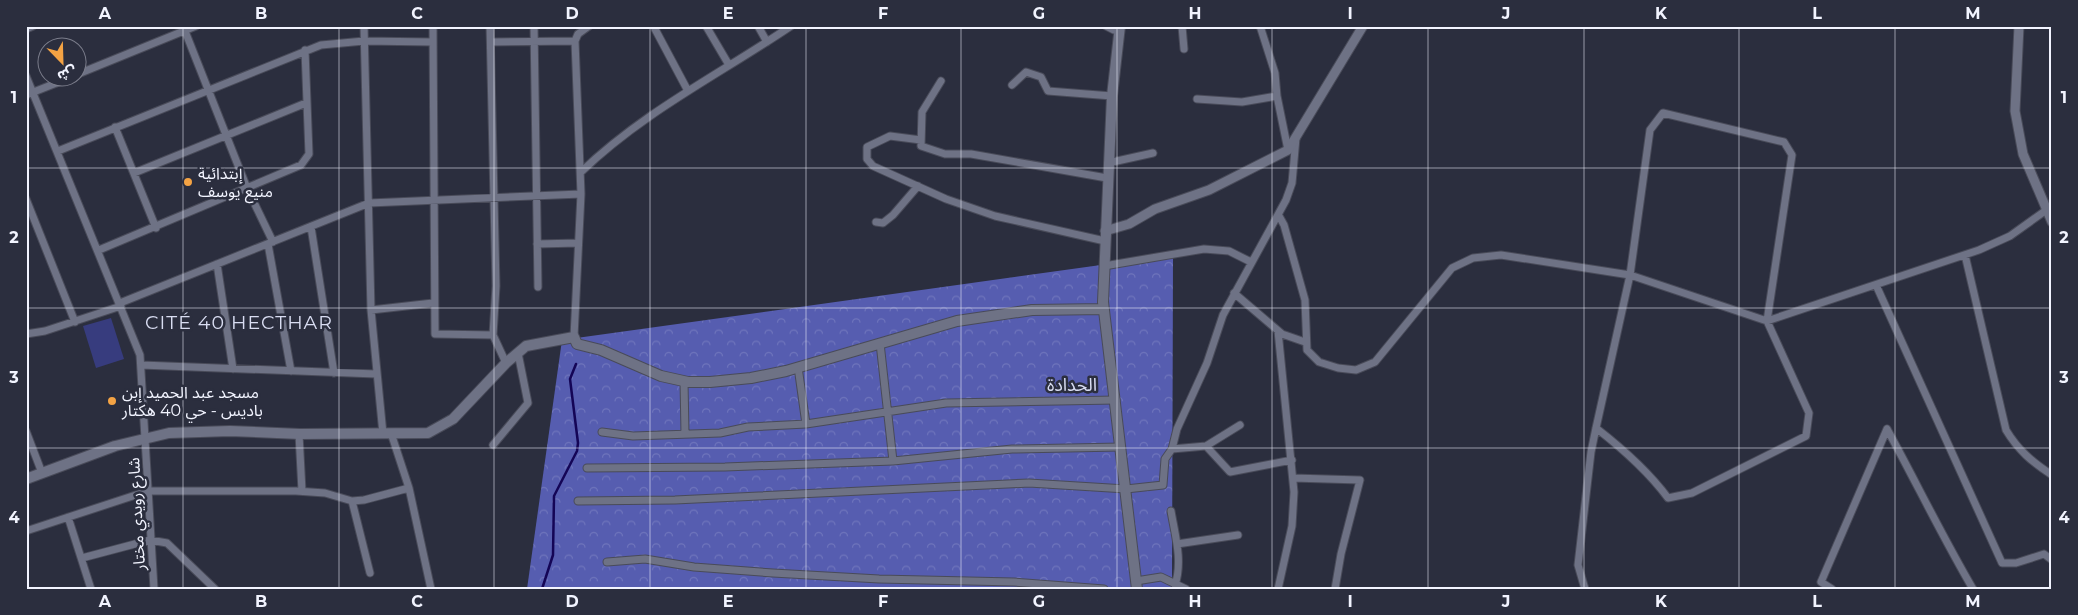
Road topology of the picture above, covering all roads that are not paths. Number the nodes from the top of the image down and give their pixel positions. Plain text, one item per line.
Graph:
1 (33, 26) edge
2 (196, 26) edge
3 (364, 26) edge
4 (432, 26) edge
5 (490, 26) edge
6 (534, 26) edge
7 (589, 26) edge
8 (706, 26) edge
9 (758, 26) edge
10 (791, 26) edge
11 (1106, 26) edge
12 (1119, 26) edge
13 (1182, 26) edge
14 (1260, 26) edge
15 (1363, 26) edge
16 (2018, 26) edge
17 (184, 28) edge
18 (655, 28) dead end
19 (26, 29) edge
20 (364, 41) junction
21 (534, 41) junction
22 (574, 41) junction
23 (433, 42) junction
24 (490, 42) junction
25 (767, 42) junction
26 (1184, 49) dead end
27 (305, 50) junction
28 (729, 65) junction
29 (88, 70) edge
30 (26, 76) edge
31 (941, 81) dead end
32 (1012, 85) dead end
33 (45, 88) edge
34 (208, 90) junction
35 (688, 91) junction
36 (30, 94) edge
37 (1112, 96) junction
38 (1277, 96) junction
39 (1197, 99) dead end
40 (306, 103) junction
41 (115, 127) junction
42 (227, 135) junction
43 (1296, 137) junction
44 (921, 140) junction
45 (1288, 150) junction
46 (58, 151) junction
47 (1153, 153) dead end
48 (1108, 163) junction
49 (581, 172) junction
50 (134, 173) junction
51 (1107, 178) junction
52 (918, 186) junction
53 (247, 188) junction
54 (581, 194) junction
55 (536, 196) junction
56 (26, 199) edge
57 (494, 199) junction
58 (434, 202) junction
59 (369, 203) junction
60 (2046, 210) junction
61 (1280, 216) junction
62 (876, 222) dead end
63 (2052, 222) edge
64 (310, 227) junction
65 (156, 228) junction
66 (1105, 236) junction
67 (270, 243) junction
68 (578, 243) junction
69 (537, 244) junction
70 (99, 250) junction
71 (1965, 255) junction
72 (1251, 262) junction
73 (217, 264) junction
74 (1104, 266) junction
75 (1630, 275) junction
76 (1876, 285) junction
77 (538, 287) dead end
78 (1234, 293) junction
79 (433, 303) junction
80 (120, 305) junction
81 (1104, 309) junction
82 (371, 310) junction
83 (1766, 321) junction
84 (76, 322) junction
85 (1278, 331) junction
86 (26, 334) edge
87 (492, 335) junction
88 (574, 337) junction
89 (1305, 342) junction
90 (880, 343) junction
91 (518, 353) junction
92 (506, 363) junction
93 (141, 365) junction
94 (798, 367) junction
95 (233, 369) junction
96 (291, 371) junction
97 (334, 373) junction
98 (376, 374) junction
99 (684, 381) junction
100 (1116, 400) junction
101 (889, 411) junction
102 (806, 424) junction
103 (1240, 425) dead end
104 (1596, 428) junction
105 (26, 431) edge
106 (602, 432) dead end
107 (298, 434) junction
108 (387, 434) junction
109 (685, 434) junction
110 (145, 438) junction
111 (493, 445) dead end
112 (1206, 446) junction
113 (1121, 447) junction
114 (1172, 449) junction
115 (1292, 460) junction
116 (893, 461) junction
117 (587, 468) dead end
118 (42, 473) junction
119 (2052, 475) edge
120 (1293, 478) junction
121 (26, 479) edge
122 (409, 488) junction
123 (1126, 489) junction
124 (302, 491) junction
125 (148, 492) junction
126 (352, 501) junction
127 (578, 501) dead end
128 (1171, 511) dead end
129 (68, 517) junction
130 (26, 532) edge
131 (1238, 535) dead end
132 (150, 540) junction
133 (1177, 544) junction
134 (82, 558) junction
135 (2052, 560) edge
136 (607, 562) dead end
137 (370, 573) dead end
138 (1136, 585) edge
139 (1175, 585) junction
140 (213, 588) edge
141 (91, 589) edge
142 (154, 589) edge
143 (431, 589) edge
144 (1104, 589) edge
145 (1186, 589) edge
146 (1278, 589) edge
147 (1336, 589) edge
148 (1585, 589) edge
149 (1832, 589) edge
150 (1973, 589) edge

1 - 19 street
2 - 17 street
3 - 20 street
4 - 23 street
5 - 24 street
6 - 21 street
7 - 22 street
8 - 28 street
9 - 25 street
10 - 25 street
11 - 12 street
12 - 37 main road
13 - 26 street
14 - 38 street
15 - 43 street
16 - 60 street
17 - 29 street
17 - 34 street
18 - 35 street
20 - 23 street
20 - 27 street
20 - 59 street
21 - 22 street
21 - 24 street
21 - 55 street
22 - 49 street
23 - 58 street
24 - 57 street
25 - 28 street
27 - 34 street
27 - 40 street
28 - 35 street
30 - 36 street, شارع رويدي مختار
31 - 44 street
32 - 37 street
33 - 36 street
34 - 41 street
34 - 42 street
35 - 49 street
36 - 46 street, شارع رويدي مختار
37 - 48 main road
38 - 39 street
38 - 45 street
40 - 42 street
40 - 53 street
41 - 46 street
41 - 50 street
42 - 50 street
42 - 53 street
43 - 45 street
43 - 61 street
44 - 51 street
44 - 52 street
45 - 66 street
46 - 70 street, شارع رويدي مختار
47 - 48 street
48 - 51 main road
49 - 54 street
50 - 65 street
51 - 66 main road
52 - 62 street
52 - 66 street
53 - 65 street
53 - 67 street
54 - 55 street
54 - 68 street
55 - 57 street
55 - 69 street
56 - 84 street
57 - 58 street
57 - 87 street
58 - 59 street
58 - 79 street
59 - 64 street
59 - 82 street
60 - 63 street
60 - 71 street
61 - 72 street
61 - 89 street
64 - 67 street
64 - 97 street
65 - 70 street
66 - 74 main road
67 - 73 street
67 - 96 street
68 - 69 street
68 - 88 street
69 - 77 street
70 - 80 street, شارع رويدي مختار
71 - 76 street
71 - 119 street
72 - 74 street
72 - 78 street
73 - 80 street
73 - 95 street
74 - 81 main road
75 - 83 street
75 - 83 street
75 - 89 street
75 - 104 street
76 - 83 street
76 - 135 street
78 - 85 street
78 - 114 street
79 - 82 street
79 - 87 street
80 - 84 street
80 - 93 street, شارع رويدي مختار
81 - 90 main road
81 - 100 main road
82 - 98 street
83 - 104 street
84 - 86 street
85 - 89 street
85 - 115 street
87 - 92 street
88 - 91 main road
88 - 99 main road
90 - 94 main road
90 - 101 street
91 - 92 main road
91 - 111 street
92 - 108 main road
93 - 95 street
93 - 110 street, شارع رويدي مختار
94 - 99 main road
94 - 102 street
95 - 96 street
96 - 97 street
97 - 98 street
98 - 108 street
99 - 109 street
100 - 101 street
100 - 113 main road
101 - 102 street
101 - 116 street
102 - 109 street
103 - 112 street
104 - 148 street
105 - 118 street
106 - 109 street
107 - 108 main road
107 - 110 main road
107 - 124 street
108 - 122 street
110 - 118 main road
110 - 125 street, شارع رويدي مختار
112 - 114 street
112 - 115 street
113 - 116 street
113 - 123 main road
114 - 123 street
115 - 120 street
116 - 117 street
118 - 121 main road
120 - 146 street
120 - 147 street
122 - 126 street
122 - 143 street
123 - 127 street
123 - 138 main road
124 - 125 street
124 - 126 street
125 - 129 street
125 - 132 street, شارع رويدي مختار
126 - 137 street
128 - 133 street
129 - 130 street
129 - 134 street
131 - 133 street
132 - 134 street
132 - 140 street
132 - 142 street, شارع رويدي مختار
133 - 139 street
134 - 141 street
136 - 144 street
138 - 139 street
139 - 145 street
149 - 150 street

